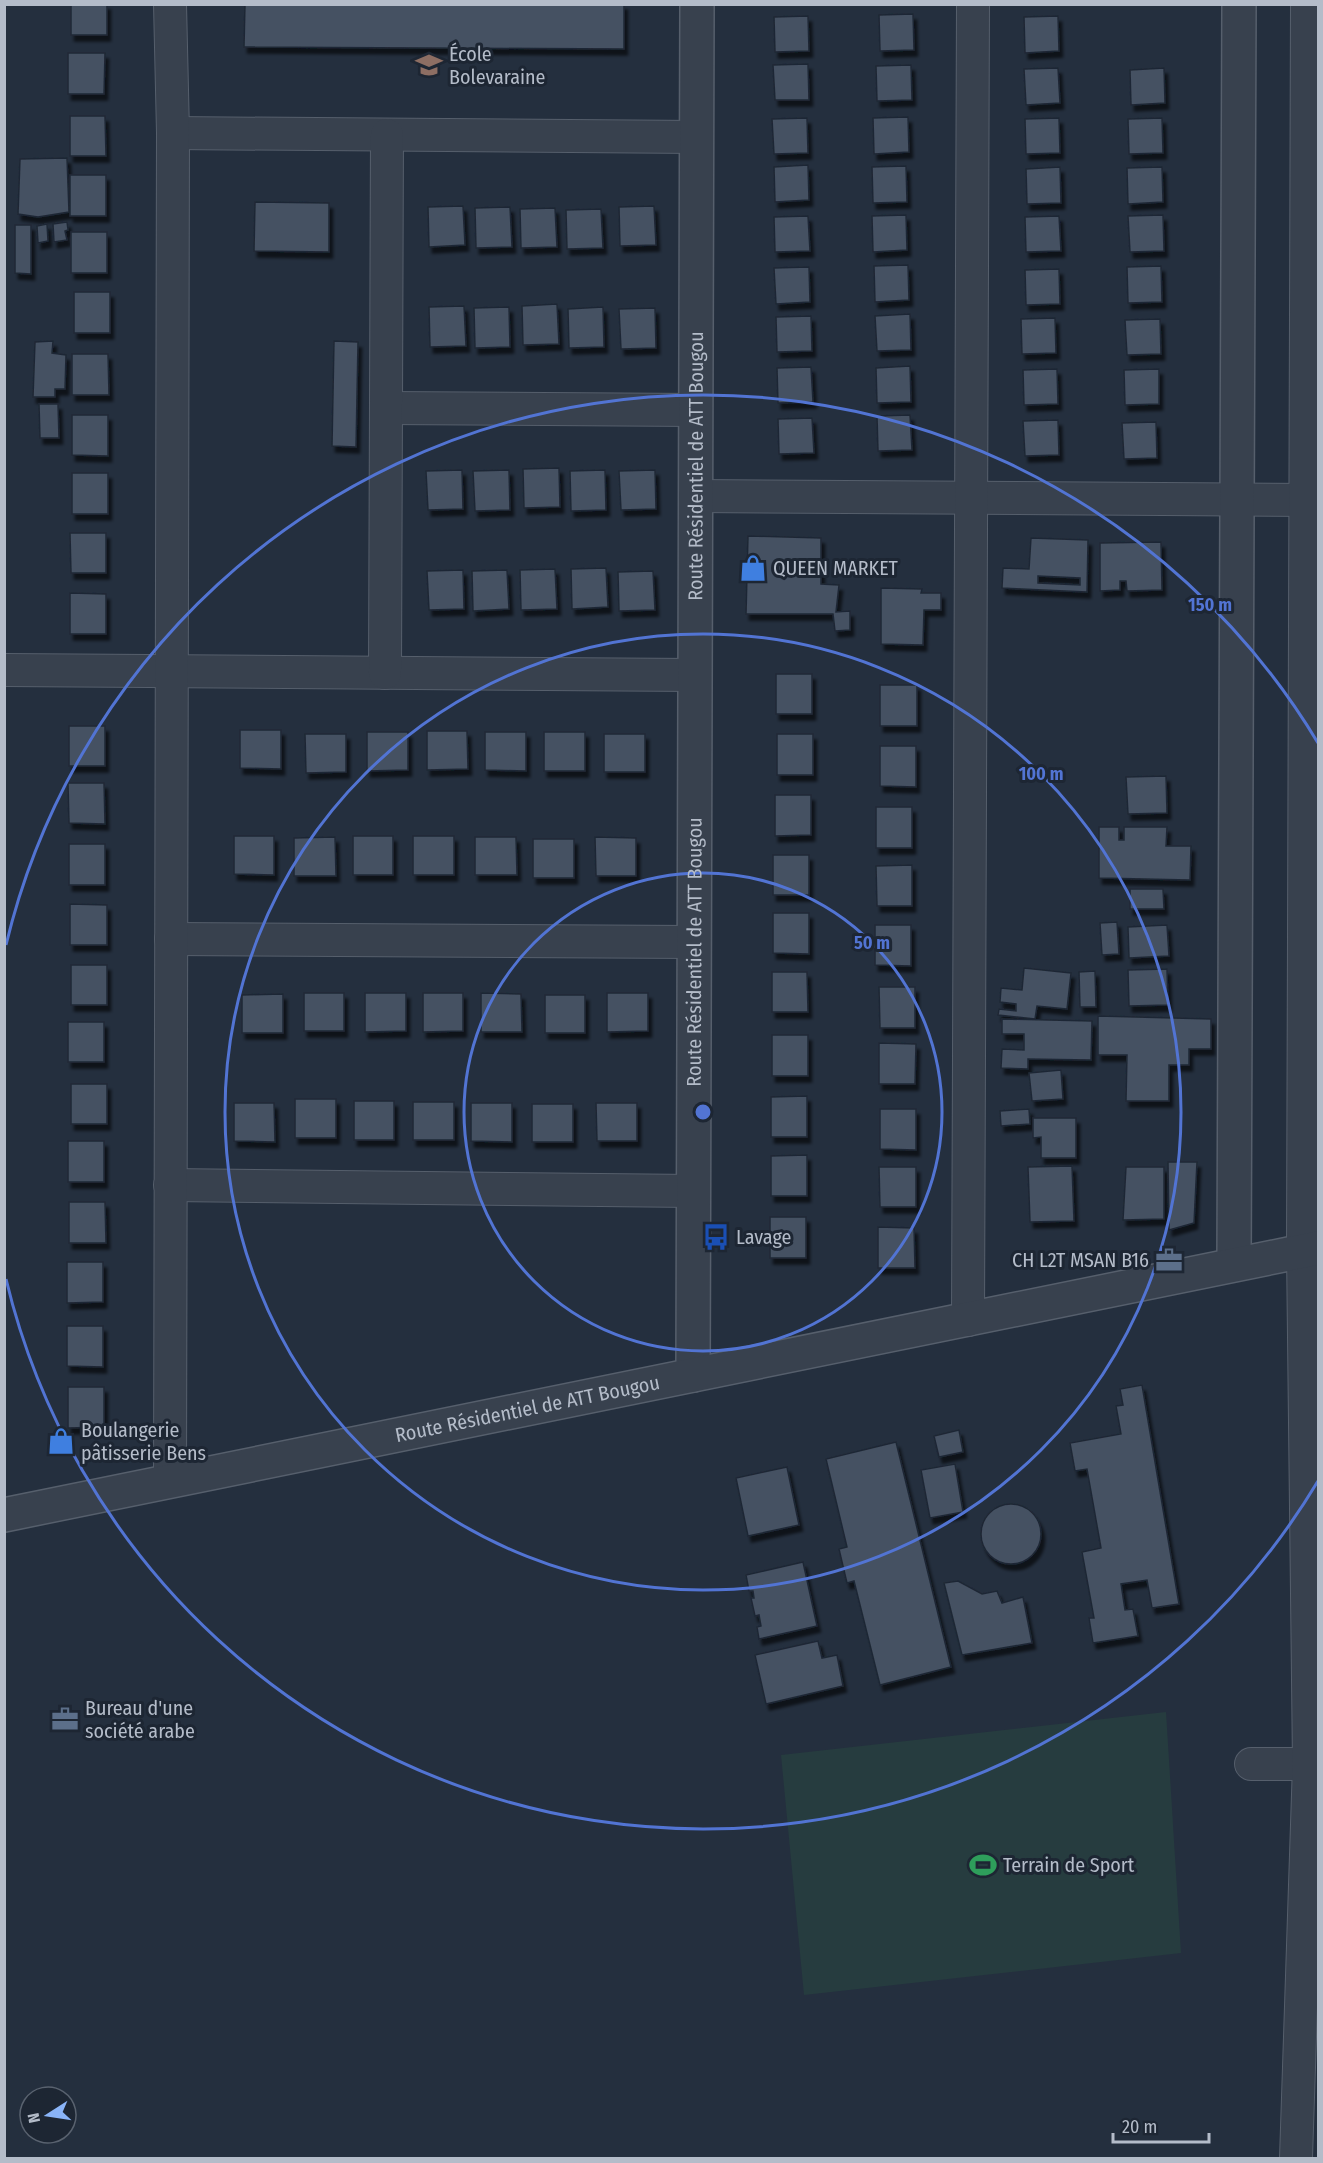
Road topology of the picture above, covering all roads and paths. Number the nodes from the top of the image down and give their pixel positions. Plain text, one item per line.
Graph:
1 (170, 4) edge
2 (697, 4) edge
3 (973, 4) edge
4 (1239, 4) edge
5 (1307, 4) edge
6 (173, 133) junction
7 (387, 135) junction
8 (697, 137) junction
9 (386, 408) junction
10 (696, 410) junction
11 (695, 496) junction
12 (970, 497) junction
13 (1312, 500) edge
14 (1237, 501) junction
15 (4, 670) edge
16 (172, 671) junction
17 (385, 673) junction
18 (695, 675) junction
19 (171, 939) junction
20 (694, 942) junction
21 (170, 1185) junction
22 (693, 1191) junction
23 (1311, 1250) edge
24 (1234, 1264) junction
25 (968, 1320) junction
26 (693, 1376) junction
27 (170, 1480) junction
28 (4, 1515) edge
29 (1251, 1764) dead end
30 (1314, 1764) edge
31 (1296, 2158) edge

1 - 6 street
2 - 8 street, Route Résidentiel de ATT Bougou
3 - 12 street
4 - 14 street
5 - 13 street
6 - 7 street
6 - 16 street
7 - 8 street
7 - 9 street
8 - 10 street, Route Résidentiel de ATT Bougou
9 - 10 street
9 - 17 street
10 - 11 street, Route Résidentiel de ATT Bougou
11 - 12 street
11 - 18 street, Route Résidentiel de ATT Bougou
12 - 14 street
12 - 25 street
13 - 14 street
13 - 23 street
14 - 24 street
15 - 16 street
16 - 17 street
16 - 19 street
17 - 18 street
18 - 20 street, Route Résidentiel de ATT Bougou
19 - 20 street
19 - 21 street
20 - 22 street, Route Résidentiel de ATT Bougou
21 - 22 street
21 - 27 street
22 - 26 street, Route Résidentiel de ATT Bougou
23 - 24 street
23 - 30 street
24 - 25 street
25 - 26 street
26 - 27 street, Route Résidentiel de ATT Bougou
27 - 28 street, Route Résidentiel de ATT Bougou
29 - 30 street
30 - 31 street

